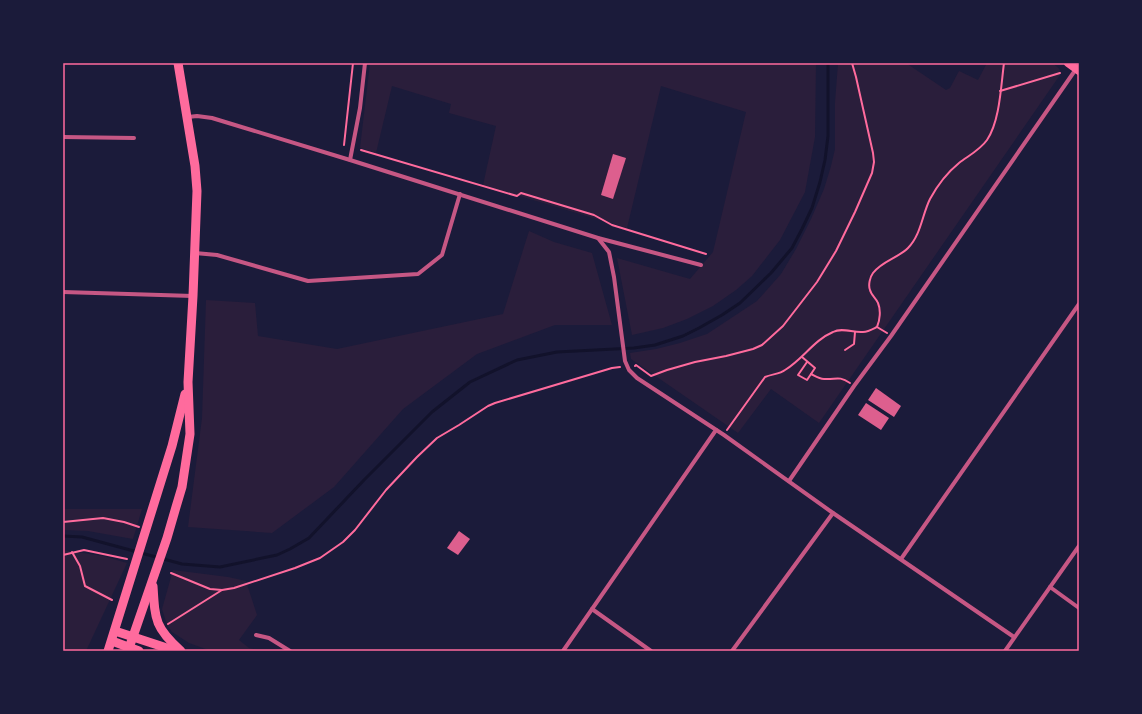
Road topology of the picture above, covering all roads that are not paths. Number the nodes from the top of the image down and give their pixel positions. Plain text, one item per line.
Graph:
1 (178, 63) edge
2 (364, 63) edge
3 (1068, 63) edge
4 (1078, 70) edge
5 (187, 117) junction
6 (63, 137) edge
7 (134, 138) dead end
8 (350, 160) junction
9 (460, 194) junction
10 (598, 238) junction
11 (195, 253) junction
12 (701, 265) dead end
13 (63, 292) edge
14 (193, 296) junction
15 (1079, 304) edge
16 (188, 382) junction
17 (716, 430) junction
18 (789, 480) junction
19 (833, 513) junction
20 (1079, 546) edge
21 (901, 559) junction
22 (154, 577) junction
23 (1050, 587) junction
24 (1079, 608) edge
25 (592, 609) junction
26 (115, 631) junction
27 (256, 635) dead end
28 (133, 636) junction
29 (1014, 637) junction
30 (112, 641) junction
31 (129, 649) edge
32 (108, 651) edge
33 (139, 651) edge
34 (176, 651) edge
35 (181, 651) edge
36 (290, 651) edge
37 (563, 651) edge
38 (651, 651) edge
39 (732, 651) edge
40 (1005, 651) edge

1 - 5 main road
2 - 8 street
3 - 4 main road
4 - 18 street
5 - 8 street
5 - 11 main road
6 - 7 street
8 - 9 street
9 - 10 street
9 - 11 street
10 - 12 street
10 - 17 street
11 - 14 main road
13 - 14 street
14 - 16 main road
15 - 21 street
16 - 22 main road
16 - 26 main road
17 - 18 street
17 - 25 street
18 - 19 street
19 - 21 street
19 - 39 street
20 - 23 street
21 - 29 street
22 - 28 main road
22 - 35 main road
23 - 24 street
23 - 29 street
25 - 37 street
25 - 38 street
26 - 28 main road
26 - 30 main road
27 - 36 street
28 - 31 main road
28 - 34 main road
29 - 40 street
30 - 31 main road
30 - 32 main road
31 - 33 main road

